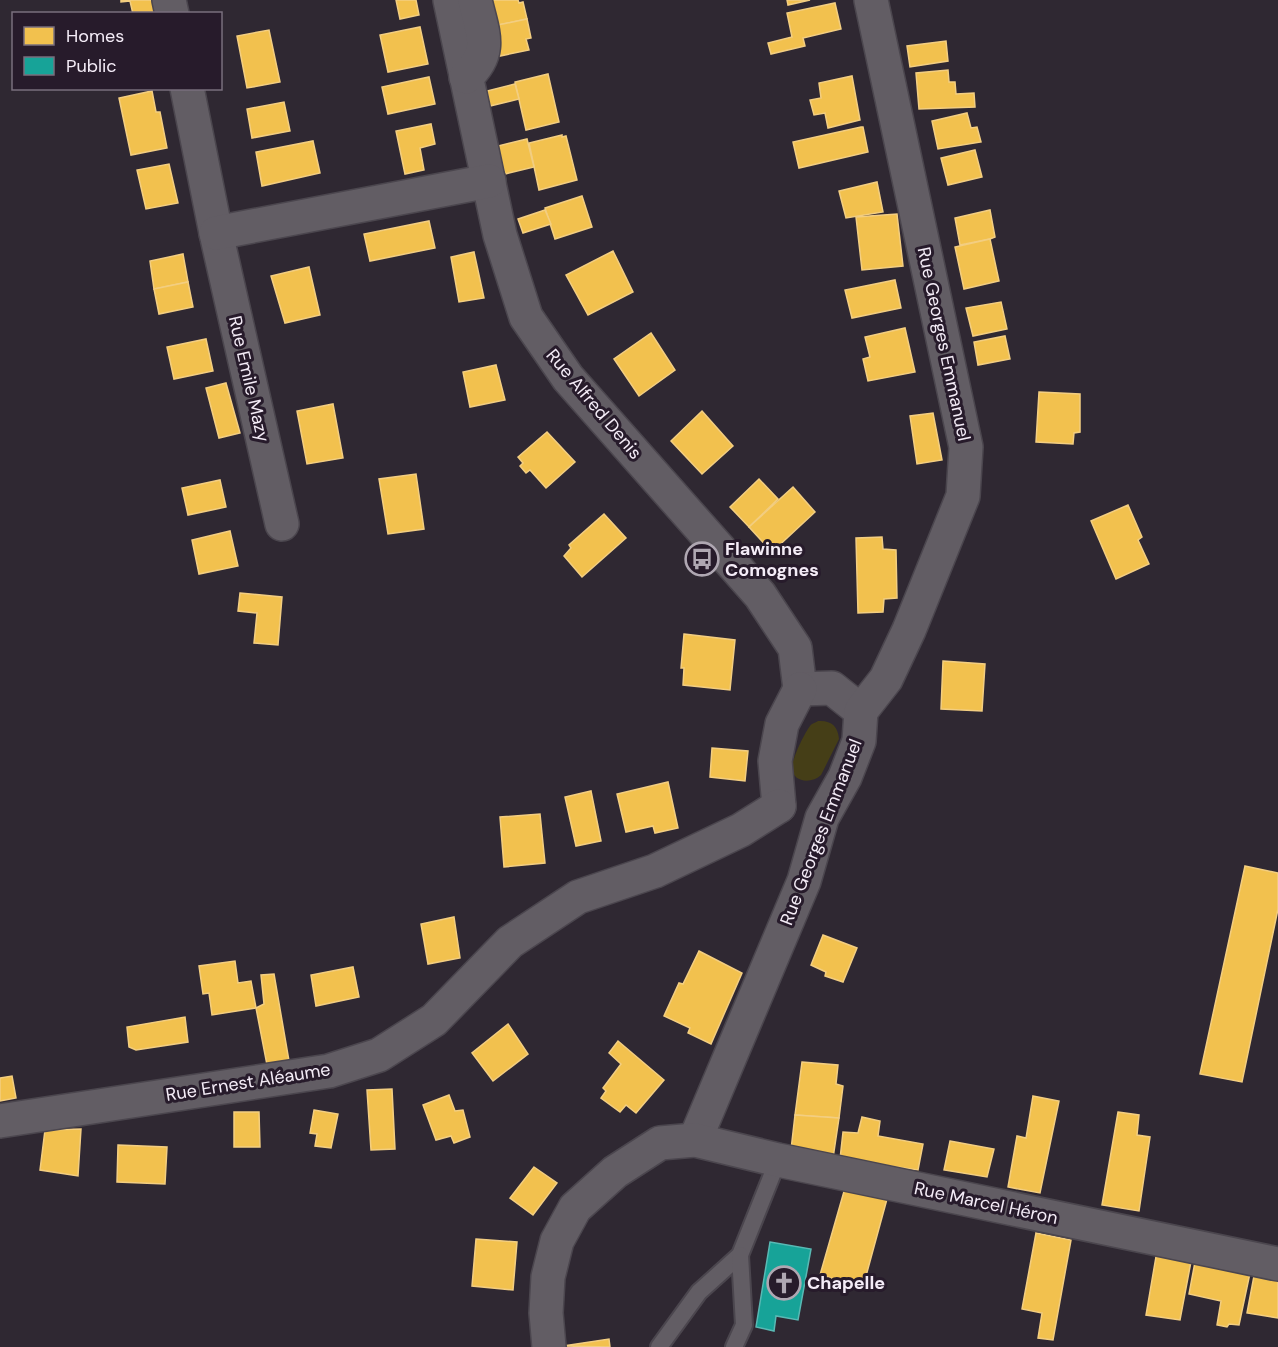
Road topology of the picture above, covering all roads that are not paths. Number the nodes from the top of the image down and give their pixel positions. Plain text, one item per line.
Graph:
1 (450, 0) edge
2 (475, 0) edge
3 (871, 0) edge
4 (466, 77) junction
5 (187, 90) edge
6 (489, 181) junction
7 (216, 233) junction
8 (282, 524) dead end
9 (800, 689) junction
10 (861, 711) junction
11 (779, 806) junction
12 (822, 818) junction
13 (0, 1121) edge
14 (694, 1140) junction
15 (778, 1160) junction
16 (740, 1255) junction
17 (1278, 1264) edge
18 (549, 1347) edge
19 (659, 1347) edge
20 (734, 1347) edge

1 - 4 street, Rue Alfred Denis
2 - 4 street
3 - 10 street, Rue Georges Emmanuel
4 - 6 street, Rue Alfred Denis
5 - 7 street, Rue Emile Mazy
6 - 7 street
6 - 9 street, Rue Alfred Denis
7 - 8 street, Rue Emile Mazy
9 - 10 street
9 - 11 street
10 - 12 street, Rue Georges Emmanuel
11 - 12 street
11 - 13 street, Rue Ernest Aléaume
12 - 14 street, Rue Georges Emmanuel
14 - 15 street, Rue Marcel Héron
14 - 18 street, Rue Marcel Héron
15 - 16 lane
15 - 17 street, Rue Marcel Héron
16 - 19 lane
16 - 20 lane

